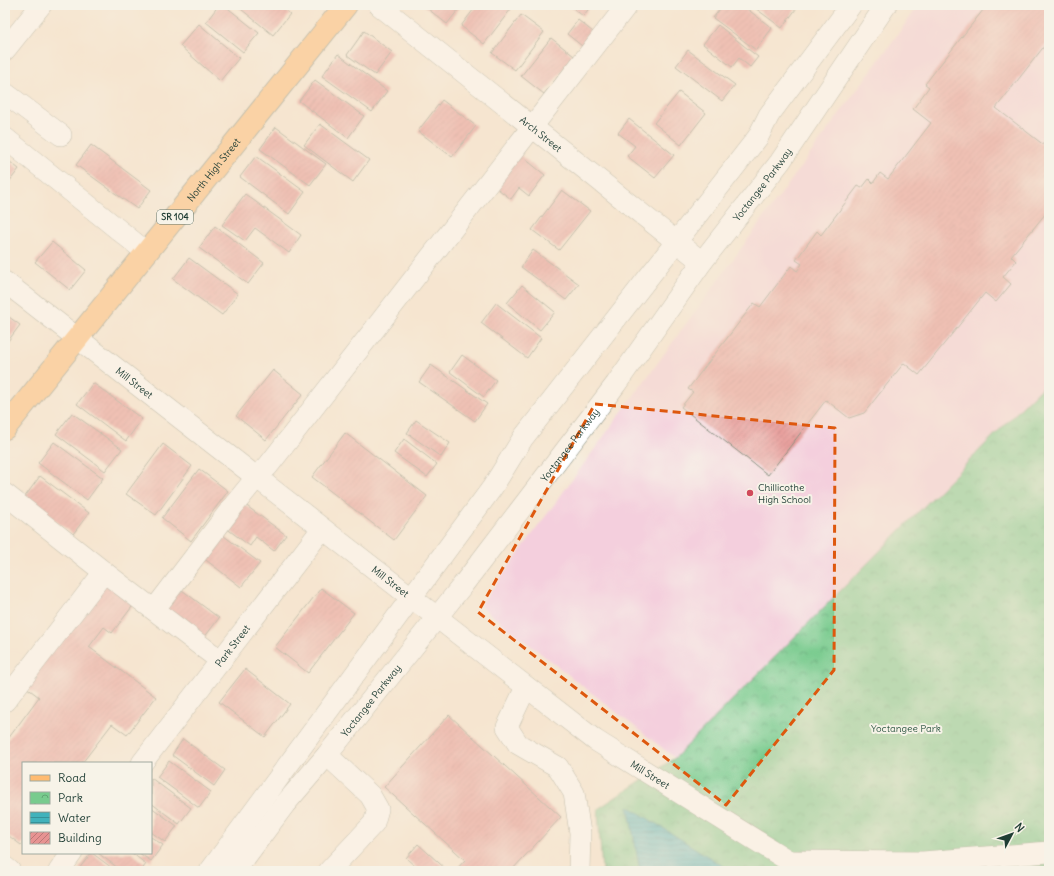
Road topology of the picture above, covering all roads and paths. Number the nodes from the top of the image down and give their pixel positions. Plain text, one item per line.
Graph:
1 (41, 5) edge
2 (346, 5) edge
3 (379, 5) edge
4 (627, 5) edge
5 (851, 5) edge
6 (886, 5) edge
7 (5, 50) edge
8 (5, 93) edge
9 (531, 128) junction
10 (61, 135) dead end
11 (5, 138) edge
12 (675, 242) junction
13 (146, 252) junction
14 (702, 262) junction
15 (5, 282) edge
16 (78, 338) junction
17 (5, 428) edge
18 (256, 478) junction
19 (5, 494) edge
20 (322, 529) junction
21 (104, 572) junction
22 (410, 597) junction
23 (154, 610) junction
24 (437, 618) junction
25 (220, 661) junction
26 (526, 687) junction
27 (5, 701) edge
28 (327, 755) junction
29 (143, 762) edge
30 (1049, 852) edge
31 (71, 854) edge
32 (794, 866) edge
33 (5, 867) edge
34 (917, 867) edge
35 (378, 868) dead end
36 (10, 871) edge
37 (59, 871) edge
38 (210, 871) edge
39 (235, 871) edge
40 (329, 871) edge
41 (381, 871) edge
42 (579, 871) edge

1 - 7 street
2 - 13 main road, North High Street / SR 104
3 - 9 street, Arch Street
4 - 9 street
5 - 12 street
6 - 14 street, Yoctangee Parkway
8 - 10 street
9 - 12 street, Arch Street
9 - 18 street
11 - 13 street
12 - 14 street, Arch Street
12 - 22 street
13 - 16 main road, North High Street / SR 104
14 - 24 street, Yoctangee Parkway
15 - 16 street, Mill Street
16 - 17 main road, North High Street / SR 104
16 - 18 street, Mill Street
18 - 20 street, Mill Street
18 - 23 street
19 - 21 street
20 - 22 street, Mill Street
20 - 25 street, Park Street
21 - 23 street
21 - 27 street
22 - 24 street, Mill Street
22 - 38 street
23 - 25 street
24 - 26 street, Mill Street
24 - 28 street, Yoctangee Parkway
25 - 29 street, Park Street
26 - 32 street, Mill Street
26 - 42 street
28 - 39 street, Yoctangee Parkway
28 - 40 street
30 - 34 street
31 - 37 street
32 - 34 street
33 - 36 street
35 - 41 path

